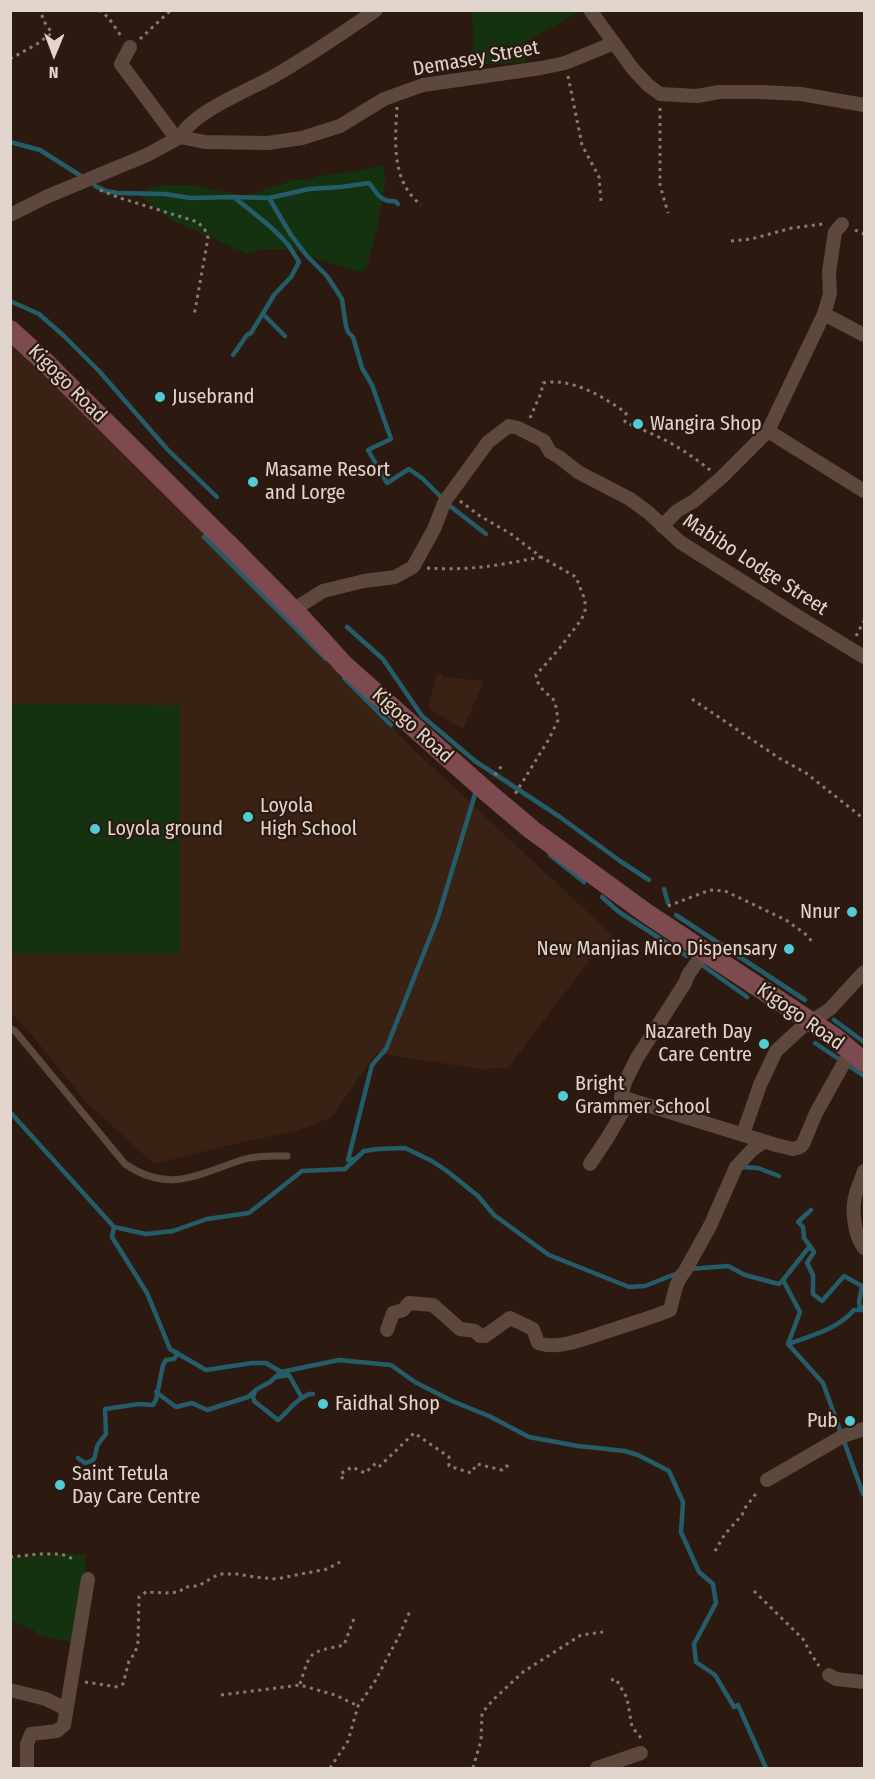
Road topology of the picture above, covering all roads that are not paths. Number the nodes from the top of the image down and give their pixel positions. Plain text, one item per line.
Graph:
1 (376, 10) edge
2 (590, 10) edge
3 (614, 44) junction
4 (130, 47) road end
5 (864, 105) edge
6 (178, 137) junction
7 (10, 215) edge
8 (842, 224) road end
9 (824, 314) junction
10 (10, 330) edge
11 (864, 335) edge
12 (768, 431) junction
13 (864, 491) edge
14 (662, 526) junction
15 (293, 610) junction
16 (864, 657) edge
17 (704, 952) junction
18 (864, 972) edge
19 (812, 1023) junction
20 (10, 1028) edge
21 (857, 1057) edge
22 (621, 1097) junction
23 (743, 1134) junction
24 (763, 1142) junction
25 (287, 1156) dead end
26 (590, 1164) dead end
27 (864, 1171) edge
28 (864, 1248) edge
29 (387, 1330) dead end
30 (864, 1429) edge
31 (767, 1480) road end
32 (88, 1579) dead end
33 (829, 1676) road end
34 (864, 1682) edge
35 (10, 1690) edge
36 (66, 1709) junction
37 (643, 1749) road end
38 (27, 1768) edge
39 (597, 1768) edge

1 - 6 street
2 - 3 street
3 - 5 street
3 - 6 street, Demasey Street
4 - 6 street
6 - 7 street
8 - 9 street
9 - 11 street
9 - 12 street
10 - 15 main road, Kigogo Road
12 - 13 street
12 - 14 street
14 - 15 street, Mabibo Lodge Street
14 - 16 street, Mabibo Lodge Street
15 - 17 main road, Kigogo Road
17 - 19 main road, Kigogo Road
17 - 22 street
18 - 19 street
19 - 21 main road, Kigogo Road
19 - 23 street
20 - 25 lane
21 - 24 street
22 - 23 street
22 - 26 street
23 - 24 street
24 - 29 street
27 - 28 street
30 - 31 street
32 - 36 street
33 - 34 street
35 - 36 street
36 - 38 street
37 - 39 street

